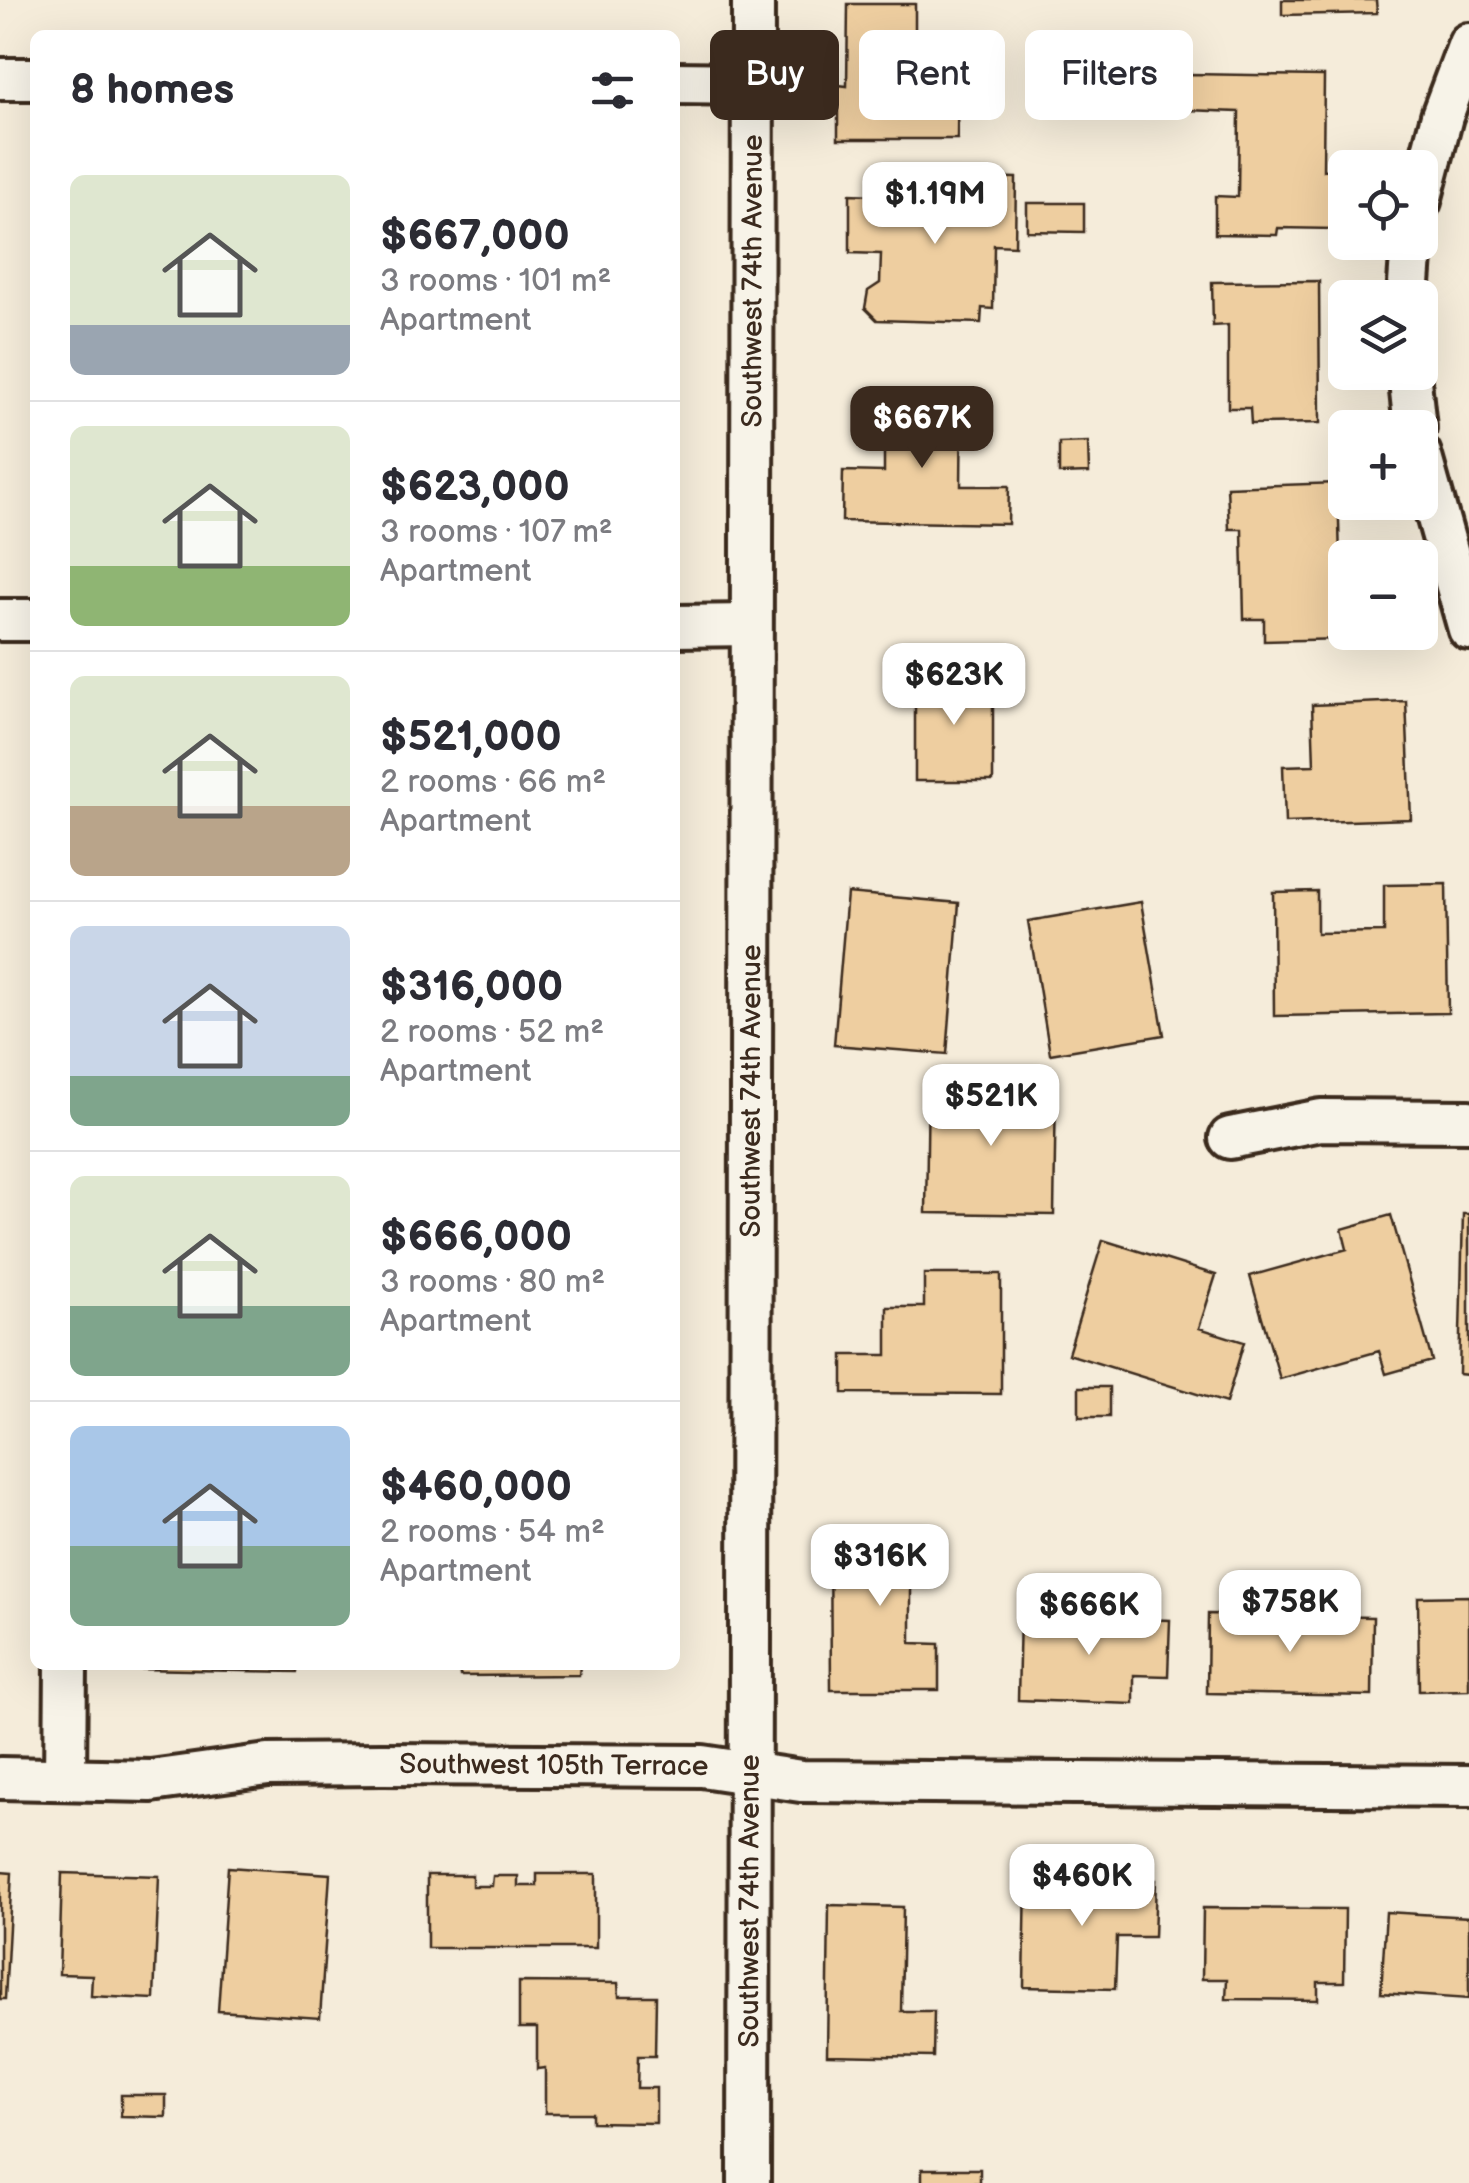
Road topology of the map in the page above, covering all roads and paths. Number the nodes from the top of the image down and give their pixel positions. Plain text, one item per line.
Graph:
1 (753, 0) edge
2 (753, 30) edge
3 (1469, 44) edge
4 (0, 79) edge
5 (30, 79) edge
6 (680, 83) edge
7 (710, 83) edge
8 (753, 120) edge
9 (1433, 150) edge
10 (1438, 518) edge
11 (0, 620) edge
12 (30, 620) edge
13 (680, 626) edge
14 (751, 626) junction
15 (1469, 629) edge
16 (1469, 1121) edge
17 (1230, 1138) dead end
18 (66, 1670) edge
19 (751, 1773) junction
20 (0, 1778) edge
21 (66, 1778) junction
22 (1469, 1786) edge
23 (749, 2183) edge

1 - 2 street, Southwest 74th Avenue
3 - 9 street
4 - 5 street
6 - 7 street
8 - 14 street, Southwest 74th Avenue
10 - 15 street
11 - 12 street
13 - 14 street
14 - 19 street, Southwest 74th Avenue
16 - 17 street
18 - 21 street
19 - 21 street, Southwest 105th Terrace
19 - 22 street, Southwest 105th Terrace
19 - 23 street, Southwest 74th Avenue
20 - 21 street, Southwest 105th Terrace

